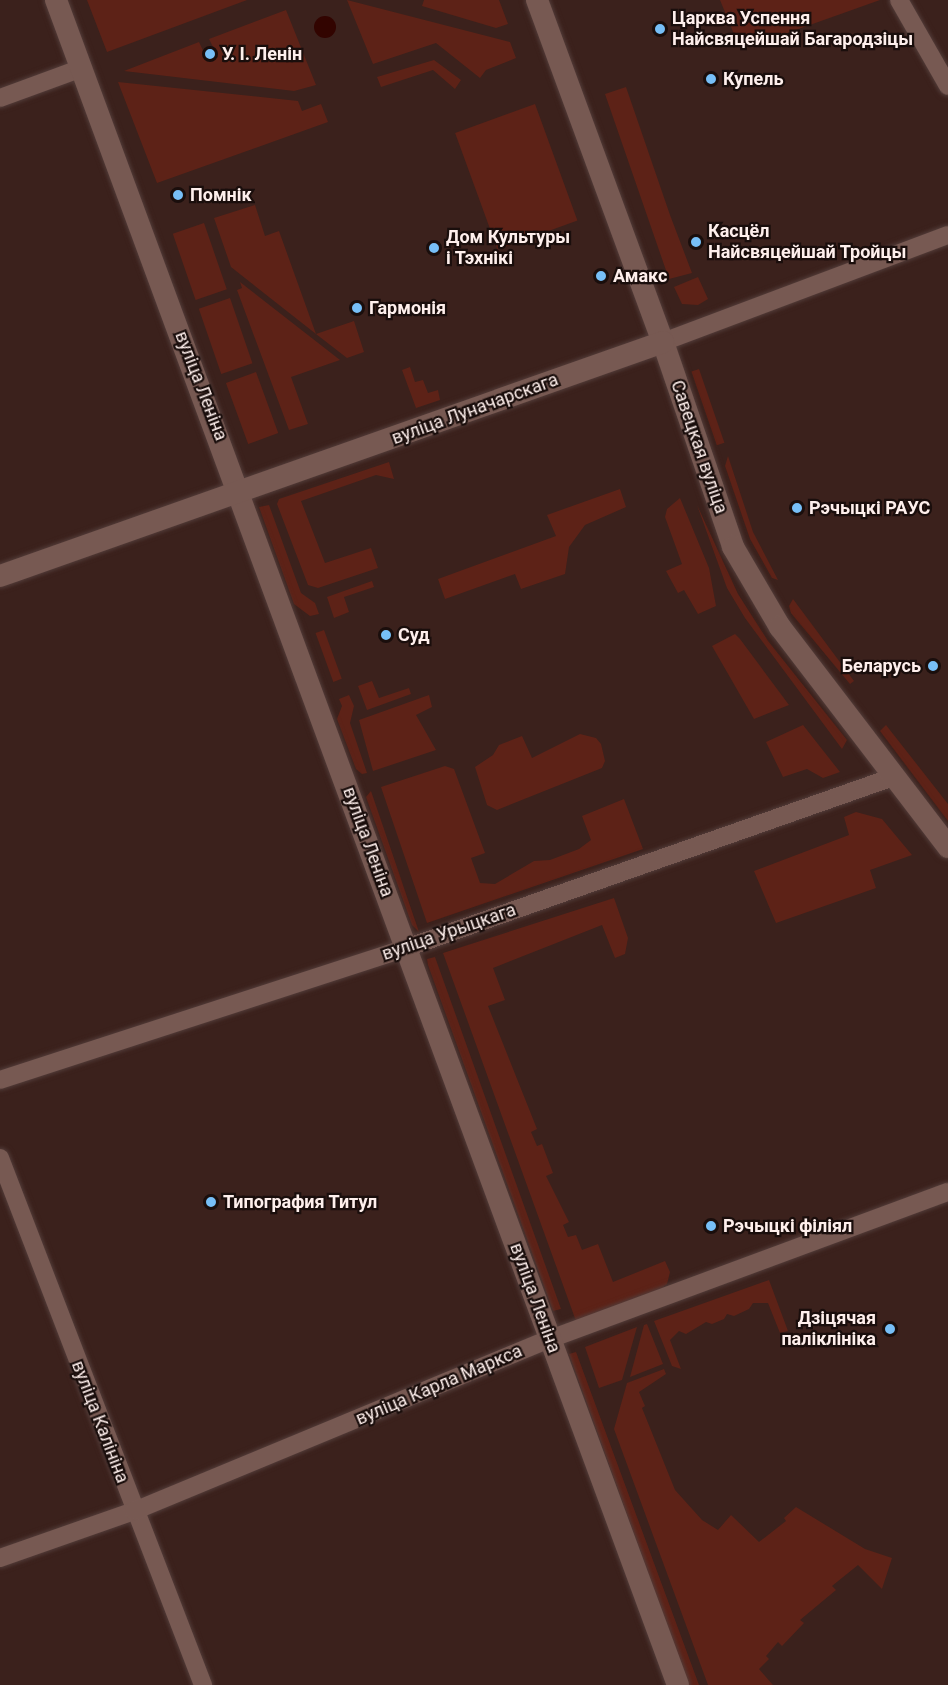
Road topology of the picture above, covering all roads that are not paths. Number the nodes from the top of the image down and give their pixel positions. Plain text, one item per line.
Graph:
1 (56, 0) edge
2 (537, 0) edge
3 (900, 0) edge
4 (82, 68) junction
5 (948, 86) edge
6 (0, 98) edge
7 (948, 235) edge
8 (663, 342) junction
9 (240, 489) junction
10 (0, 576) edge
11 (896, 777) junction
12 (948, 847) edge
13 (406, 948) junction
14 (0, 1080) edge
15 (0, 1158) edge
16 (948, 1192) edge
17 (550, 1339) junction
18 (134, 1511) junction
19 (0, 1558) edge
20 (203, 1685) edge
21 (678, 1685) edge

1 - 4 street, вуліца Леніна
2 - 8 street, Савецкая вуліца
3 - 5 street
4 - 6 street
4 - 9 street, вуліца Леніна
7 - 8 street, вуліца Луначарскага
8 - 9 street, вуліца Луначарскага
8 - 11 street, Савецкая вуліца
9 - 10 street, вуліца Луначарскага
9 - 13 street, вуліца Леніна
11 - 12 street, Савецкая вуліца
11 - 13 street, вуліца Урыцкага
13 - 14 street, вуліца Урыцкага
13 - 17 street, вуліца Леніна
15 - 18 street, вуліца Калініна
16 - 17 street, вуліца Карла Маркса
17 - 18 street, вуліца Карла Маркса
17 - 21 street, вуліца Леніна
18 - 19 street, вуліца Карла Маркса
18 - 20 street, вуліца Калініна

